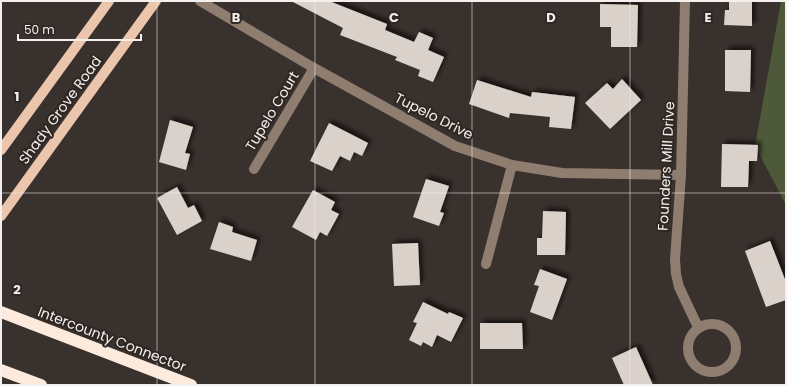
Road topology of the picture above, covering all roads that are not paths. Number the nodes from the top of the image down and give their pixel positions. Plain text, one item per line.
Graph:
1 (109, 1) edge
2 (156, 1) edge
3 (200, 1) edge
4 (685, 1) edge
5 (314, 68) junction
6 (1, 150) edge
7 (512, 165) junction
8 (254, 169) dead end
9 (681, 175) junction
10 (1, 216) edge
11 (486, 264) dead end
12 (1, 312) edge
13 (698, 328) junction
14 (1, 370) edge
15 (41, 385) edge
16 (190, 385) edge

1 - 6 main road, Shady Grove Road
2 - 10 main road, Shady Grove Road
3 - 5 street, Tupelo Drive
4 - 9 street, Founders Mill Drive
5 - 7 street, Tupelo Drive
5 - 8 street, Tupelo Court
7 - 9 street, Tupelo Drive
7 - 11 street
9 - 13 street, Founders Mill Drive
12 - 16 highway, Intercounty Connector
13 - 13 street
14 - 15 highway

